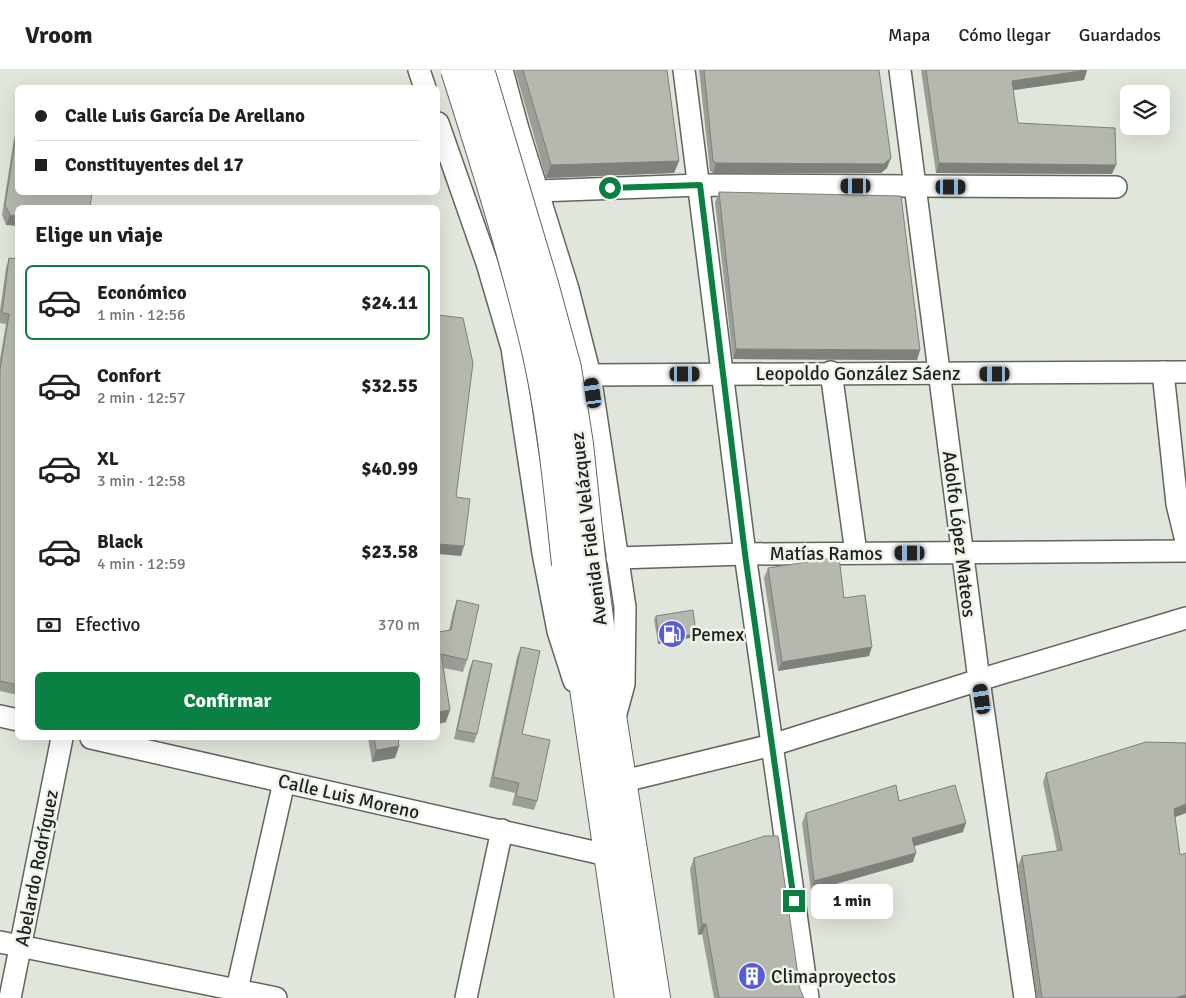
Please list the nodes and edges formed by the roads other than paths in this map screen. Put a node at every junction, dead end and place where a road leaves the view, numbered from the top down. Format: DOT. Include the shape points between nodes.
graph roads {
  1 [pos="419,70"];
  2 [pos="455,70"];
  3 [pos="480,70"];
  4 [pos="502,70"];
  5 [pos="684,70"];
  6 [pos="900,70"];
  7 [pos="424,85"];
  8 [pos="440,129"];
  9 [pos="518,130"];
  10 [pos="446,146"];
  11 [pos="700,185"];
  12 [pos="914,186"];
  13 [pos="1116,187"];
  14 [pos="538,191"];
  15 [pos="831,372"];
  16 [pos="1163,372"];
  17 [pos="1186,372"];
  18 [pos="722,373"];
  19 [pos="939,374"];
  20 [pos="590,375"];
  21 [pos="1186,541"];
  22 [pos="1186,551"];
  23 [pos="856,553"];
  24 [pos="745,554"];
  25 [pos="964,554"];
  26 [pos="591,560"];
  27 [pos="1186,618"];
  28 [pos="979,680"];
  29 [pos="585,703"];
  30 [pos="0,716"];
  31 [pos="15,719"];
  32 [pos="61,740"];
  33 [pos="100,740"];
  34 [pos="772,745"];
  35 [pos="624,780"];
  36 [pos="284,782"];
  37 [pos="502,830"];
  38 [pos="608,856"];
  39 [pos="10,944"];
  40 [pos="236,994"];
  41 [pos="10,998"];
  42 [pos="276,998"];
  43 [pos="466,998"];
  44 [pos="629,998"];
  45 [pos="656,998"];
  46 [pos="808,998"];
  47 [pos="1025,998"];
  1 -- 7 [label="street"];
  2 -- 26 [label="highway, Avenida Fidel Velázquez, bridge" via="488,175 535,347 554,453"];
  3 -- 26 [label="highway, Avenida Fidel Velázquez, bridge" via="567,368"];
  4 -- 9 [label="street"];
  5 -- 11 [label="street"];
  6 -- 12 [label="street, Adolfo López Mateos"];
  8 -- 10 [label="street"];
  9 -- 10 [label="street" via="504,116 475,112 458,121"];
  9 -- 14 [label="street"];
  10 -- 29 [label="street" via="487,263 512,348 558,631"];
  11 -- 12 [label="street"];
  11 -- 14 [label="street"];
  11 -- 18 [label="street"];
  12 -- 13 [label="street"];
  12 -- 19 [label="street, Adolfo López Mateos"];
  14 -- 20 [label="street"];
  15 -- 18 [label="street, Leopoldo González Sáenz"];
  15 -- 19 [label="street, Leopoldo González Sáenz"];
  15 -- 23 [label="street"];
  16 -- 17 [label="street, Leopoldo González Sáenz"];
  16 -- 19 [label="street, Leopoldo González Sáenz"];
  16 -- 21 [label="street" via="1177,504"];
  18 -- 20 [label="street, Leopoldo González Sáenz"];
  18 -- 24 [label="street"];
  19 -- 25 [label="street, Adolfo López Mateos"];
  20 -- 26 [label="street"];
  22 -- 25 [label="street, Matías Ramos"];
  23 -- 24 [label="street, Matías Ramos"];
  23 -- 25 [label="street, Matías Ramos"];
  24 -- 26 [label="street, Matías Ramos"];
  24 -- 34 [label="street"];
  25 -- 28 [label="street, Adolfo López Mateos"];
  26 -- 29 [label="highway, Avenida Fidel Velázquez"];
  26 -- 35 [label="highway, Avenida Fidel Velázquez"];
  27 -- 28 [label="street"];
  28 -- 34 [label="street"];
  28 -- 47 [label="street, Adolfo López Mateos"];
  29 -- 38 [label="highway, Avenida Fidel Velázquez"];
  30 -- 31 [label="street"];
  32 -- 39 [label="street, Abelardo Rodríguez"];
  33 -- 36 [label="street, Calle Luis Moreno"];
  34 -- 35 [label="street"];
  34 -- 46 [label="street"];
  35 -- 45 [label="highway, Avenida Fidel Velázquez"];
  36 -- 37 [label="street, Calle Luis Moreno"];
  36 -- 40 [label="street"];
  37 -- 38 [label="street, Calle Luis Moreno"];
  37 -- 43 [label="street"];
  38 -- 44 [label="highway, Avenida Fidel Velázquez"];
  39 -- 40 [label="street"];
  39 -- 41 [label="street, Abelardo Rodríguez"];
  40 -- 42 [label="street"];
}
